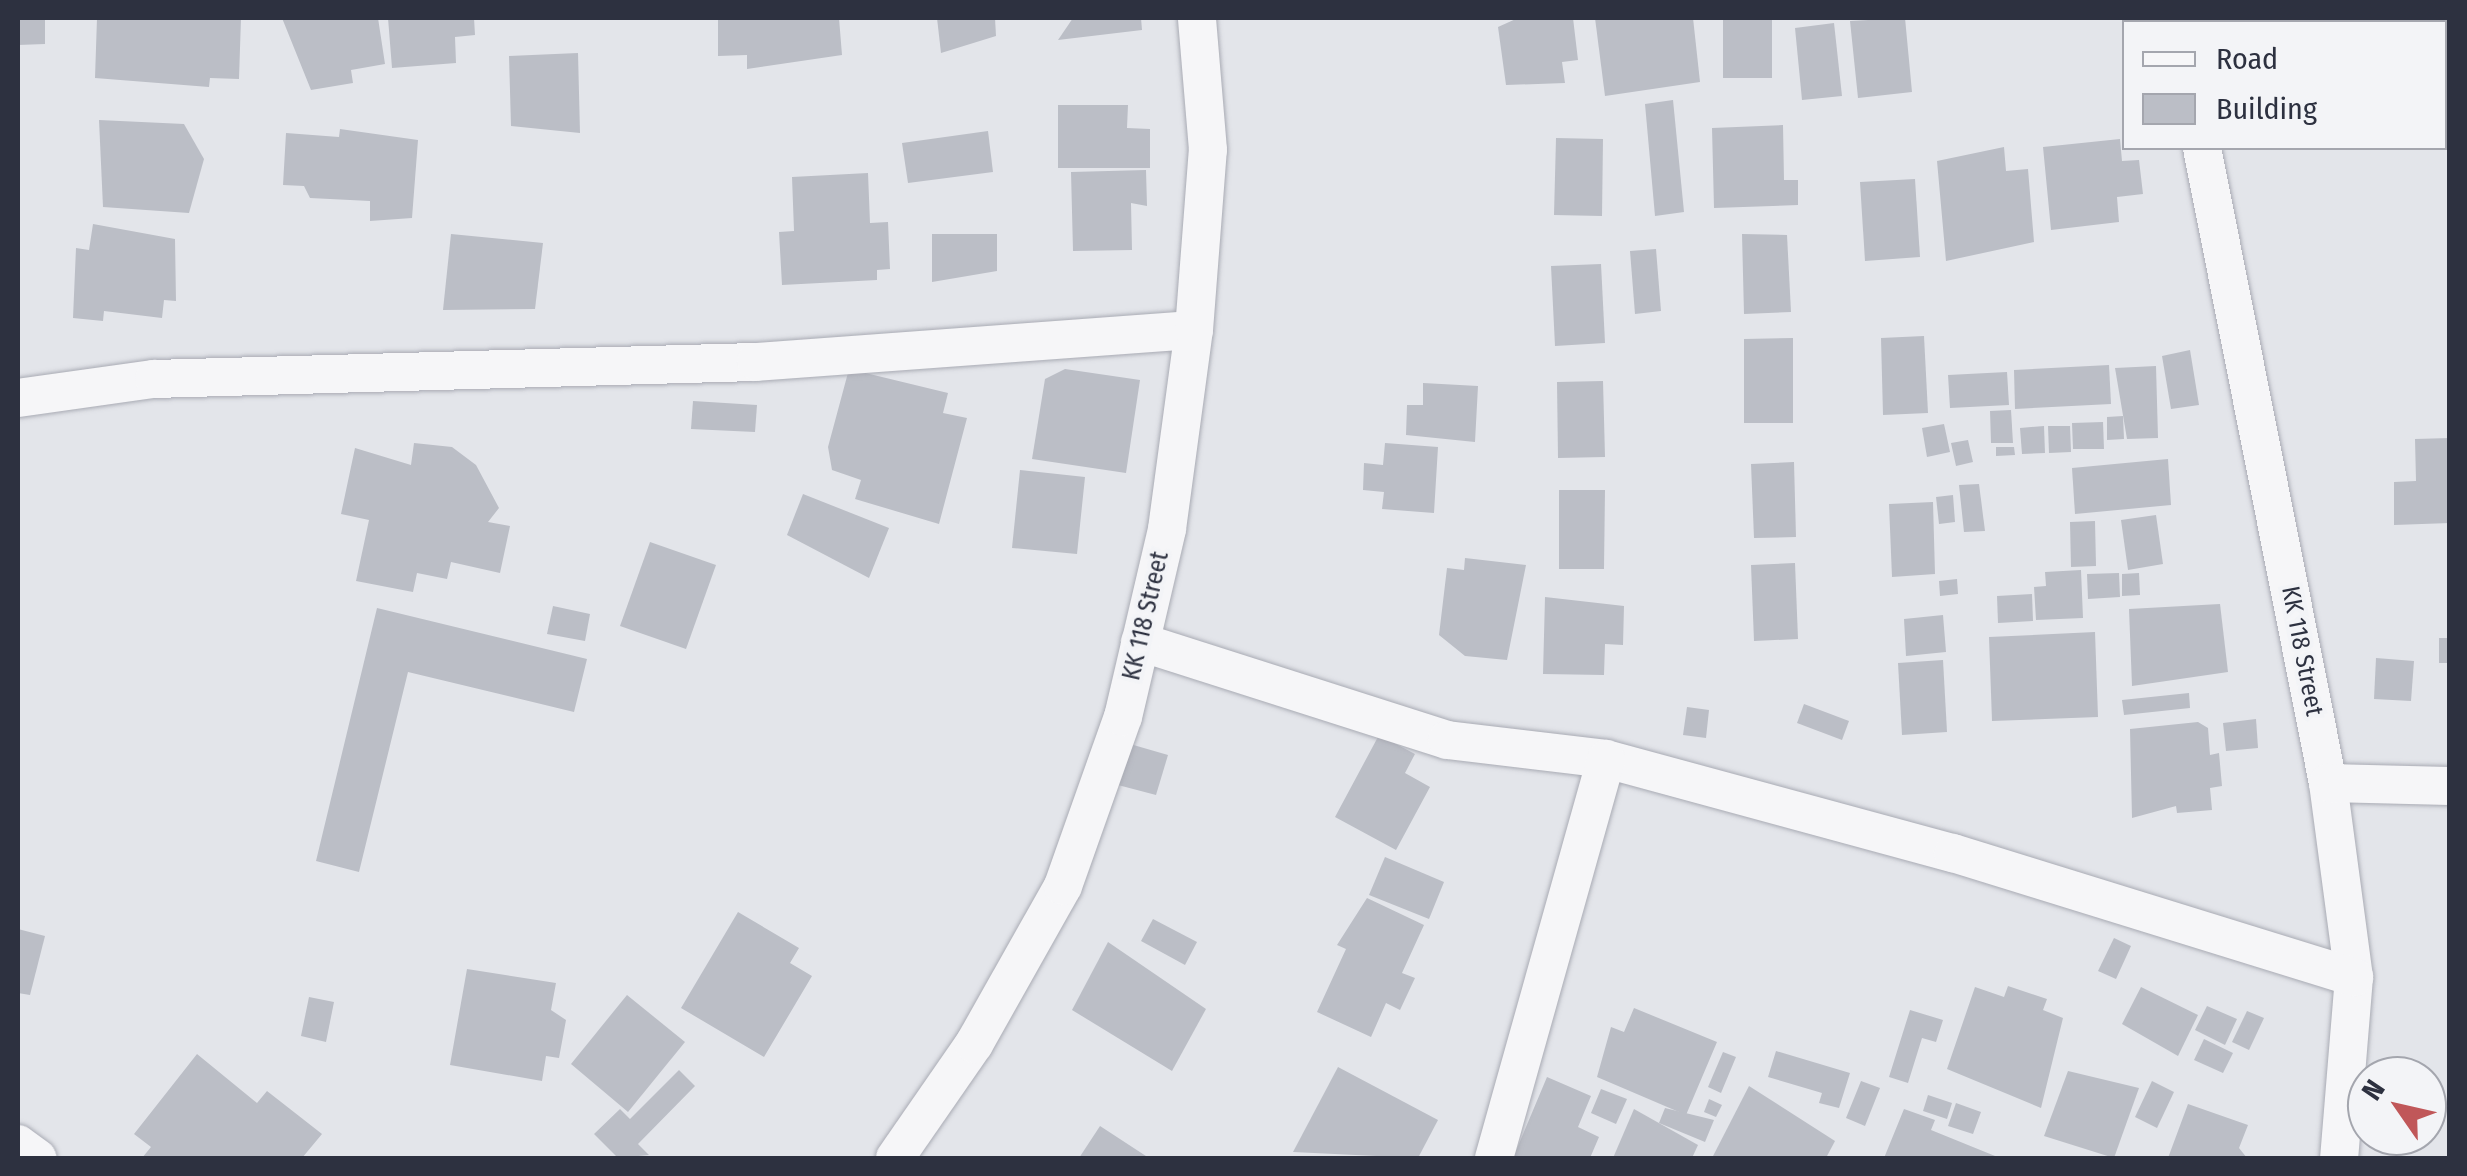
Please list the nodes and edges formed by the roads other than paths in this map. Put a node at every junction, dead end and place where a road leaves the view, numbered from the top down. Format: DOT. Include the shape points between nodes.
graph roads {
  1 [pos="1198,18"];
  2 [pos="2202,150"];
  3 [pos="1194,330"];
  4 [pos="18,398"];
  5 [pos="1140,642"];
  6 [pos="1606,759"];
  7 [pos="2328,784"];
  8 [pos="2450,786"];
  9 [pos="2354,976"];
  10 [pos="18,1144"];
  11 [pos="37,1158"];
  12 [pos="895,1158"];
  13 [pos="1494,1158"];
  14 [pos="2339,1158"];
  1 -- 3 [label="street, KK 118 Street" via="1208,150"];
  2 -- 7 [label="street, KK 118 Street"];
  3 -- 4 [label="street" via="756,362 154,379"];
  3 -- 5 [label="street, KK 118 Street" via="1167,529"];
  5 -- 6 [label="street" via="1447,740"];
  5 -- 12 [label="street, KK 118 Street" via="1063,886 974,1044"];
  6 -- 9 [label="street"];
  6 -- 13 [label="street"];
  7 -- 8 [label="street"];
  7 -- 9 [label="street, KK 118 Street"];
  9 -- 14 [label="street, KK 118 Street"];
  10 -- 11 [label="street"];
}
